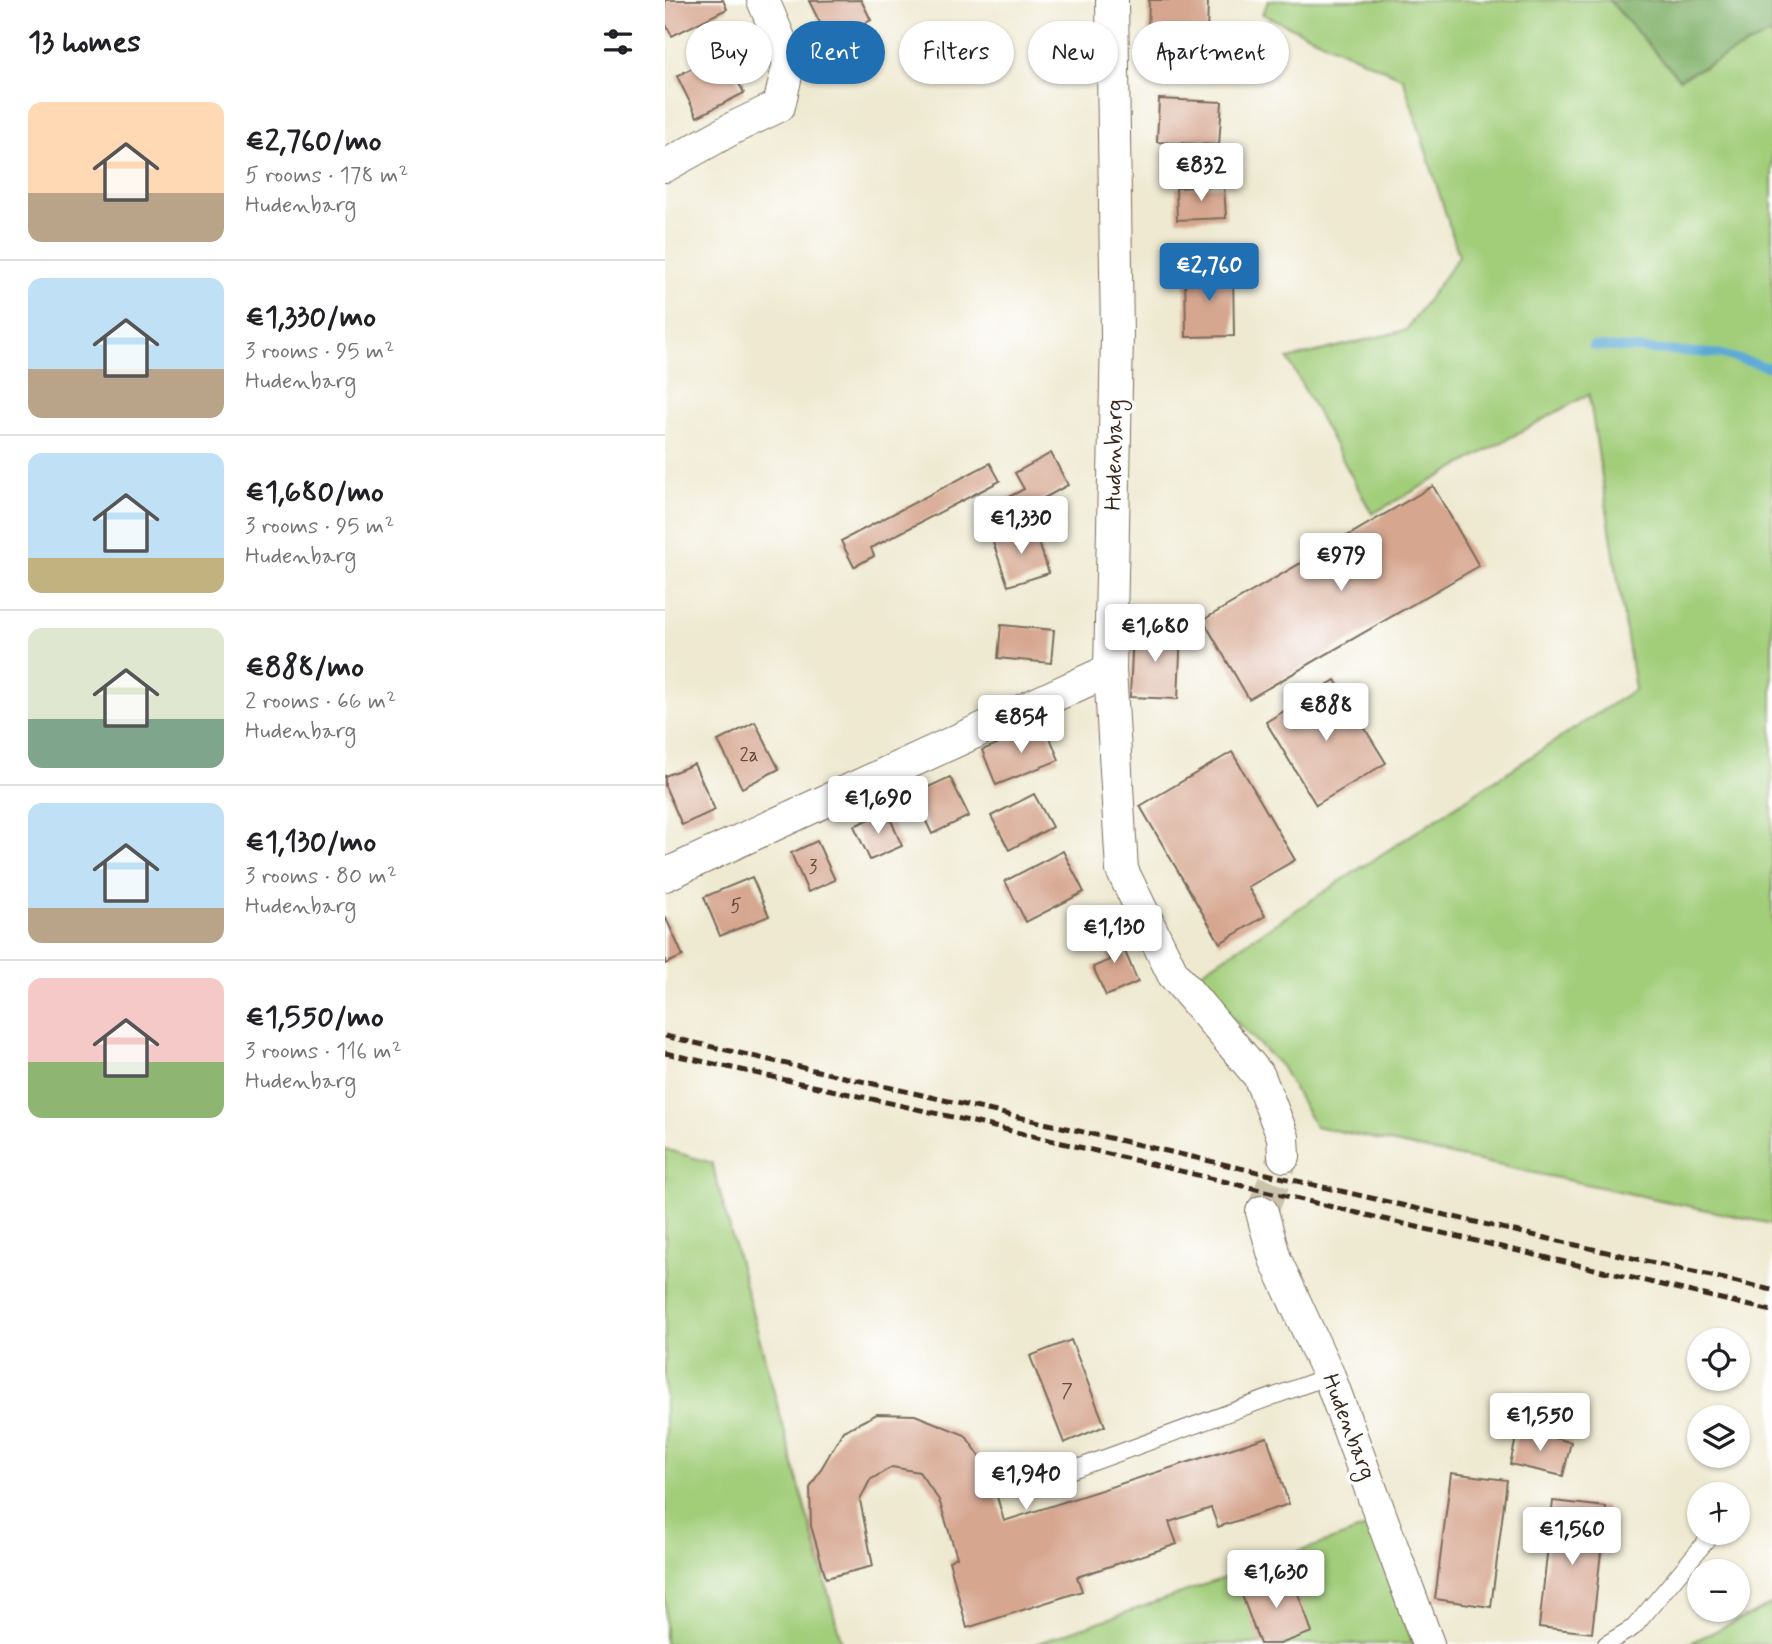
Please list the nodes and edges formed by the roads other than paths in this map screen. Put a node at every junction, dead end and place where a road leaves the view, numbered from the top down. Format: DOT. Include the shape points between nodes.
graph roads {
  1 [pos="763,0"];
  2 [pos="1112,0"];
  3 [pos="665,166"];
  4 [pos="1110,670"];
  5 [pos="665,874"];
  6 [pos="1284,1156"];
  7 [pos="1262,1212"];
  8 [pos="1329,1376"];
  9 [pos="1020,1489"];
  10 [pos="1703,1545"];
  11 [pos="1428,1644"];
  12 [pos="1606,1644"];
  1 -- 3 [label="street" via="789,62 779,106"];
  2 -- 4 [label="street, Hudenbarg" via="1117,335"];
  4 -- 5 [label="street"];
  4 -- 6 [label="street, Hudenbarg" via="1122,870 1173,974 1259,1076 1283,1137"];
  7 -- 8 [label="street, Hudenbarg" via="1275,1259"];
  8 -- 9 [label="lane"];
  8 -- 11 [label="street, Hudenbarg"];
  10 -- 12 [label="lane" via="1634,1627"];
}
